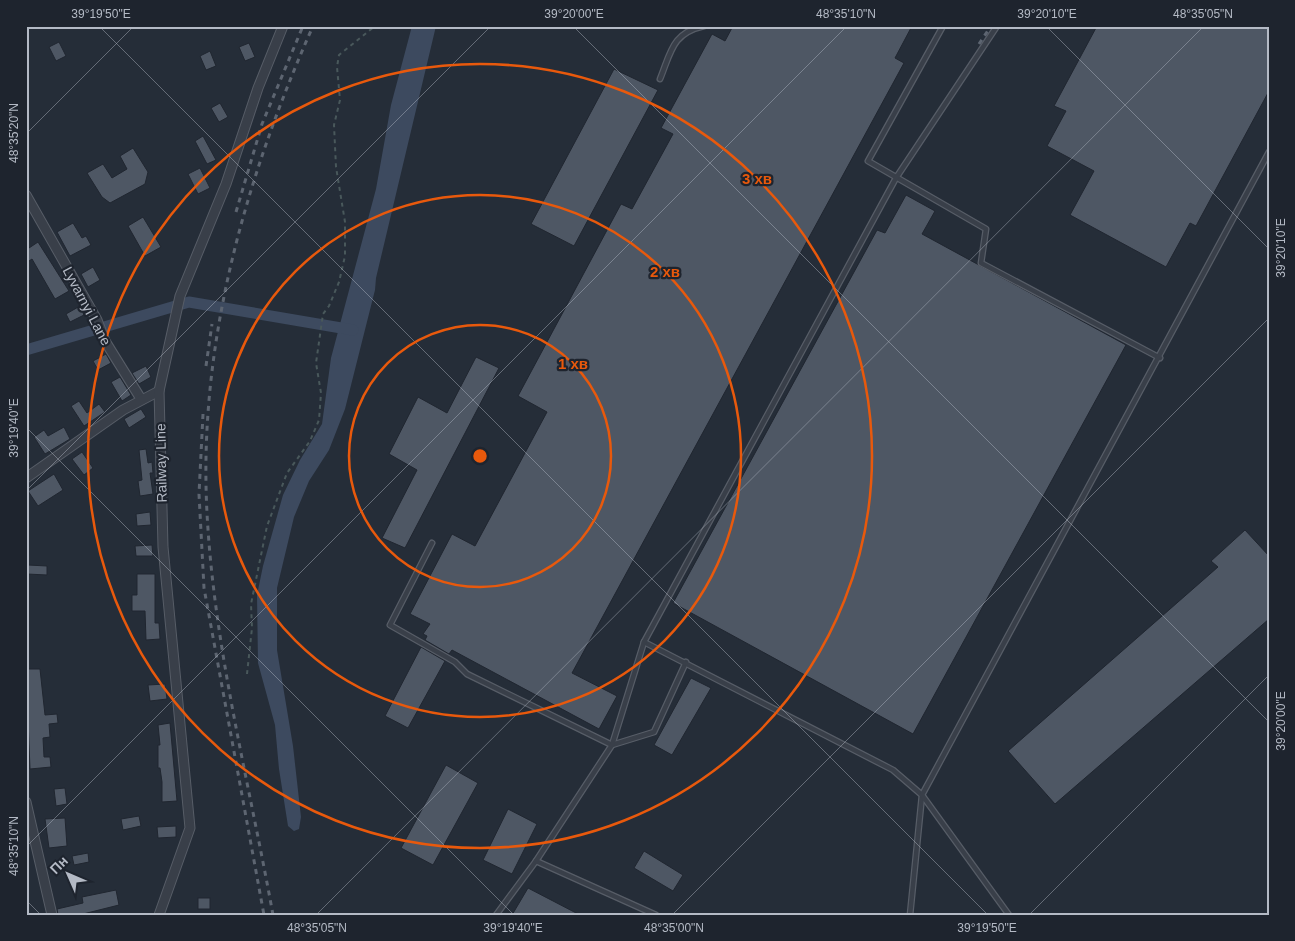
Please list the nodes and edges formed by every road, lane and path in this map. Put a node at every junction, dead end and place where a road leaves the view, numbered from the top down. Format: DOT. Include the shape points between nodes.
graph roads {
  1 [pos="374,26"];
  2 [pos="704,26"];
  3 [pos="943,26"];
  4 [pos="997,26"];
  5 [pos="279,29"];
  6 [pos="660,79"];
  7 [pos="1269,152"];
  8 [pos="896,178"];
  9 [pos="26,195"];
  10 [pos="35,212"];
  11 [pos="26,216"];
  12 [pos="1160,358"];
  13 [pos="159,390"];
  14 [pos="142,398"];
  15 [pos="26,478"];
  16 [pos="432,543"];
  17 [pos="644,642"];
  18 [pos="686,662"];
  19 [pos="247,674"];
  20 [pos="612,745"];
  21 [pos="922,795"];
  22 [pos="26,802"];
  23 [pos="536,861"];
  24 [pos="52,915"];
  25 [pos="158,915"];
  26 [pos="496,915"];
  27 [pos="656,915"];
  28 [pos="910,915"];
  29 [pos="1009,915"];
  1 -- 19 [label="path" via="339,54 340,100 334,125 336,167 345,222 345,256 339,282 323,314 316,363 321,393 319,420 310,441 287,473 267,526 251,604"];
  2 -- 6 [label="lane" via="693,28 677,38"];
  3 -- 8 [label="lane" via="868,161"];
  4 -- 8 [label="lane"];
  5 -- 13 [label="street, Railway Line" via="226,184 180,296"];
  7 -- 12 [label="lane"];
  8 -- 12 [label="lane" via="986,229 981,263"];
  8 -- 17 [label="lane"];
  9 -- 10 [label="street, Lyvarnyi Lane"];
  10 -- 11 [label="street"];
  10 -- 14 [label="street, Lyvarnyi Lane" via="97,320 105,341"];
  12 -- 21 [label="lane"];
  13 -- 14 [label="street"];
  13 -- 25 [label="street, Railway Line" via="163,547 190,828"];
  14 -- 15 [label="street"];
  16 -- 20 [label="lane" via="390,625 454,662 467,674"];
  17 -- 18 [label="lane"];
  17 -- 20 [label="lane"];
  18 -- 20 [label="lane" via="654,732"];
  18 -- 21 [label="lane" via="893,770"];
  20 -- 23 [label="lane"];
  21 -- 28 [label="lane"];
  21 -- 29 [label="lane"];
  22 -- 24 [label="street"];
  23 -- 26 [label="lane"];
  23 -- 27 [label="lane"];
}
